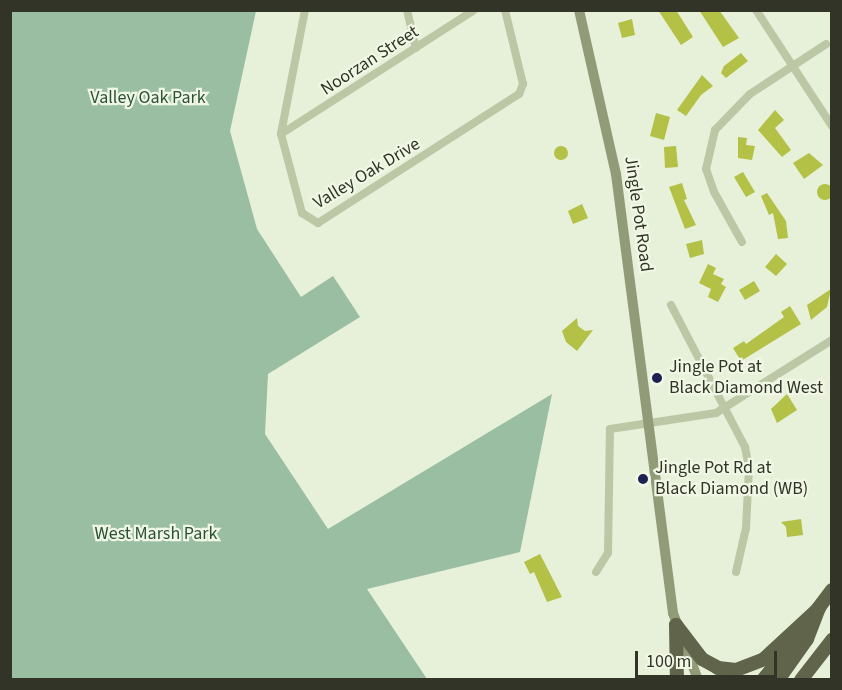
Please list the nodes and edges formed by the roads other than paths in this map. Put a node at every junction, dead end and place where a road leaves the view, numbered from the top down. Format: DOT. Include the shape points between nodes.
graph roads {
  1 [pos="304,10"];
  2 [pos="407,10"];
  3 [pos="474,10"];
  4 [pos="505,10"];
  5 [pos="579,10"];
  6 [pos="756,10"];
  7 [pos="826,44"];
  8 [pos="416,48"];
  9 [pos="792,67"];
  10 [pos="831,126"];
  11 [pos="281,134"];
  12 [pos="742,242"];
  13 [pos="671,305"];
  14 [pos="831,340"];
  15 [pos="727,406"];
  16 [pos="649,424"];
  17 [pos="596,572"];
  18 [pos="736,572"];
  19 [pos="831,590"];
  20 [pos="819,608"];
  21 [pos="676,625"];
  22 [pos="831,640"];
  23 [pos="805,676"];
  24 [pos="677,680"];
  25 [pos="698,680"];
  26 [pos="763,680"];
  27 [pos="778,680"];
  1 -- 11 [label="street, Valley Oak Drive"];
  2 -- 8 [label="street"];
  3 -- 8 [label="street, Noorzan Street"];
  4 -- 11 [label="street, Valley Oak Drive" via="523,84 519,94 327,221 313,222 302,213"];
  5 -- 16 [label="main road, Jingle Pot Road" via="611,140"];
  6 -- 9 [label="street"];
  7 -- 9 [label="street"];
  8 -- 11 [label="street, Noorzan Street"];
  9 -- 10 [label="street"];
  9 -- 12 [label="street" via="750,94 715,130 707,150 706,169 714,192"];
  13 -- 15 [label="street"];
  14 -- 15 [label="street"];
  15 -- 16 [label="street" via="704,416"];
  15 -- 18 [label="street" via="740,431 749,468 746,528"];
  16 -- 17 [label="street" via="610,429 608,553"];
  16 -- 21 [label="main road, Jingle Pot Road"];
  19 -- 20 [label="highway"];
  20 -- 21 [label="highway" via="764,659 736,670 718,668 702,659"];
  20 -- 26 [label="highway"];
  20 -- 27 [label="highway" via="807,639"];
  21 -- 24 [label="highway"];
  21 -- 25 [label="main road, Jingle Pot Road"];
  22 -- 23 [label="highway"];
}
